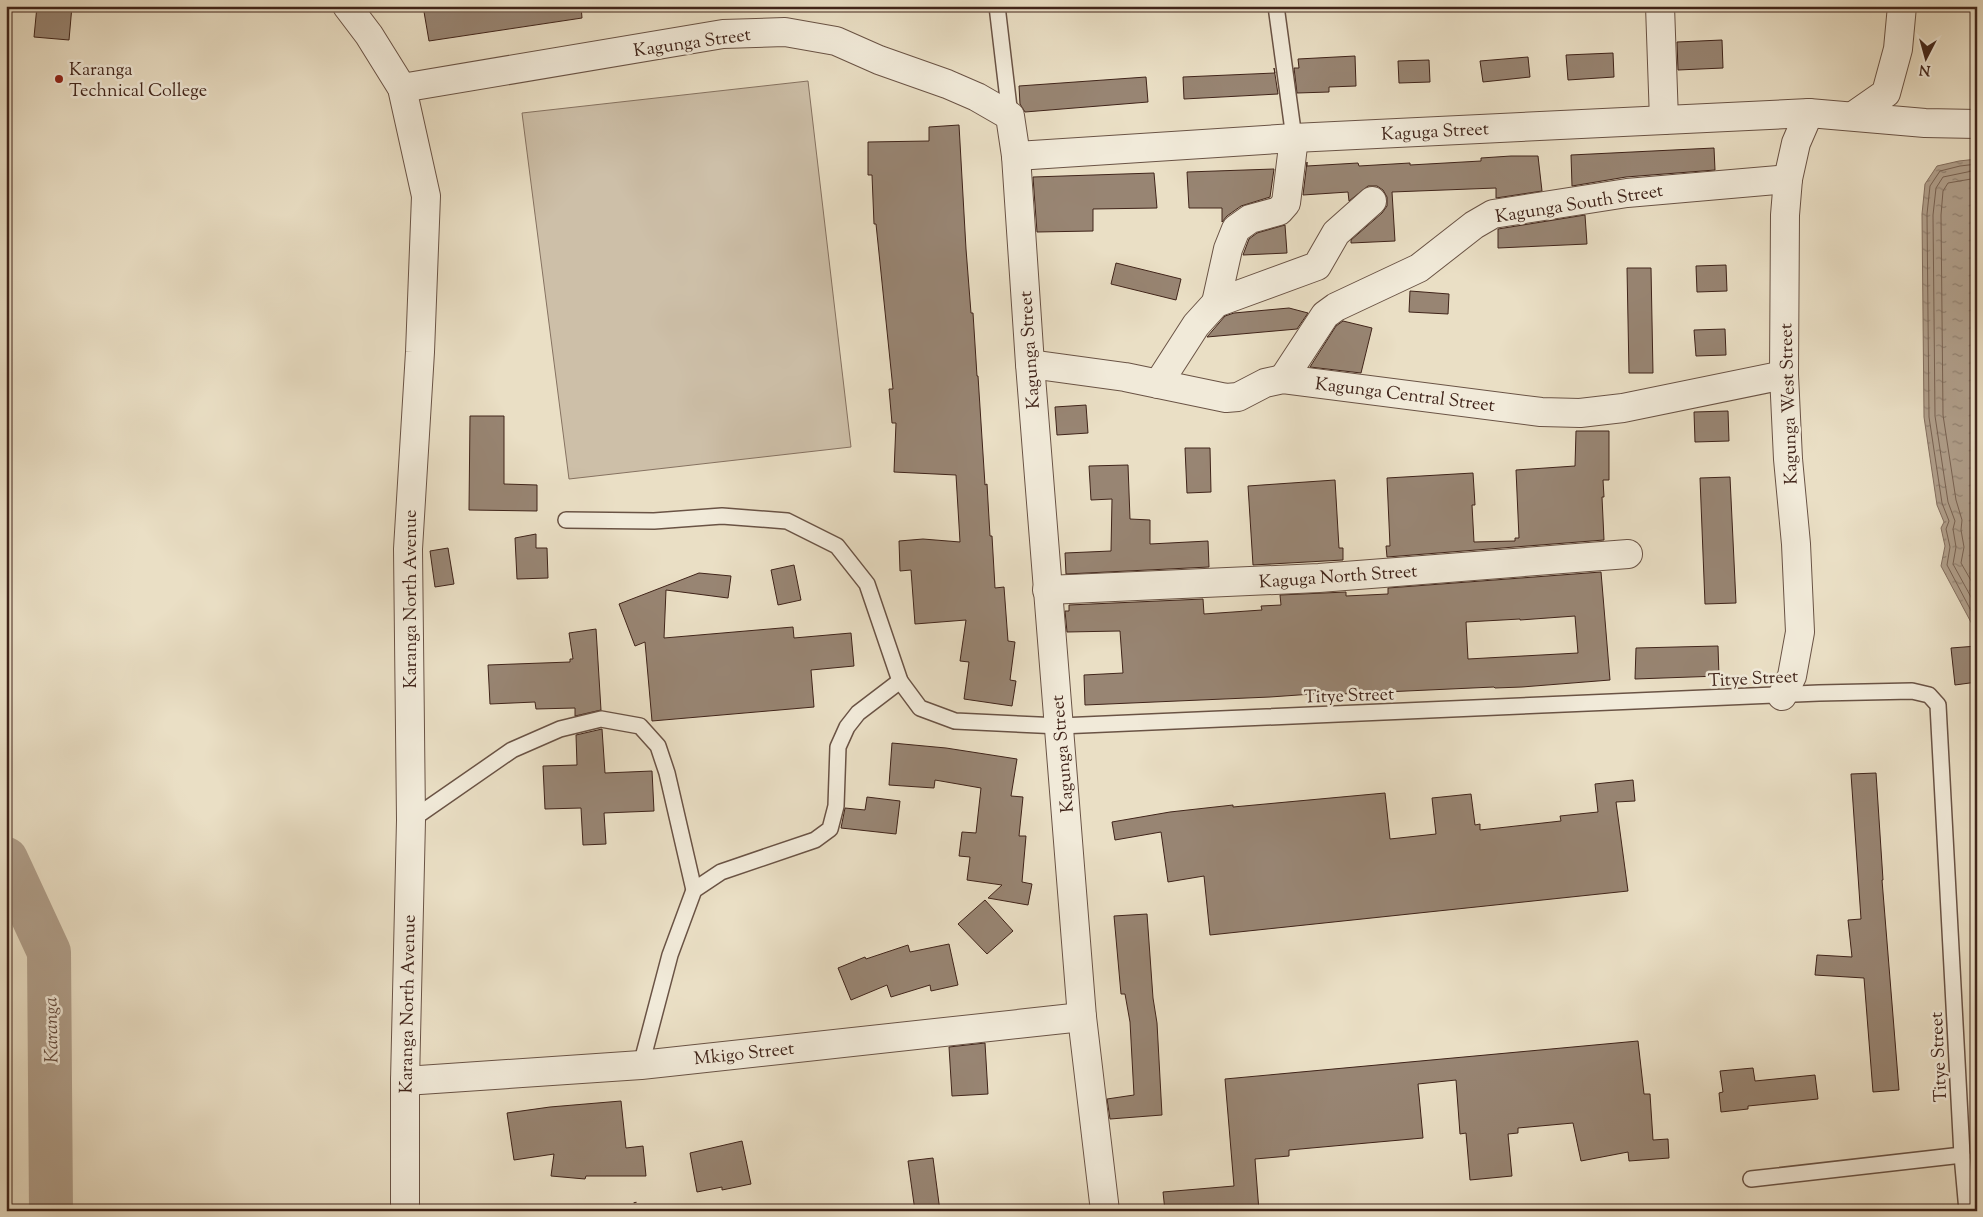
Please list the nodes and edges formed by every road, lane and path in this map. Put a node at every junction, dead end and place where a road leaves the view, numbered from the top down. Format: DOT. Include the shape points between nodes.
graph roads {
  1 [pos="347,6"];
  2 [pos="996,6"];
  3 [pos="1276,6"];
  4 [pos="1660,6"];
  5 [pos="1902,6"];
  6 [pos="402,88"];
  7 [pos="1809,113"];
  8 [pos="1010,116"];
  9 [pos="1853,116"];
  10 [pos="1664,120"];
  11 [pos="1977,124"];
  12 [pos="1294,138"];
  13 [pos="1016,156"];
  14 [pos="1788,179"];
  15 [pos="1372,201"];
  16 [pos="1216,303"];
  17 [pos="1030,364"];
  18 [pos="1784,375"];
  19 [pos="1283,379"];
  20 [pos="1158,384"];
  21 [pos="566,520"];
  22 [pos="1628,554"];
  23 [pos="1047,590"];
  24 [pos="900,681"];
  25 [pos="1782,696"];
  26 [pos="1060,726"];
  27 [pos="411,820"];
  28 [pos="694,890"];
  29 [pos="1082,1017"];
  30 [pos="641,1064"];
  31 [pos="405,1081"];
  32 [pos="1962,1155"];
  33 [pos="1751,1179"];
  34 [pos="635,1202"];
  35 [pos="405,1211"];
  36 [pos="637,1211"];
  37 [pos="1105,1211"];
  38 [pos="1967,1211"];
  1 -- 6 [label="street, Karanga North Avenue" via="370,35"];
  2 -- 8 [label="lane"];
  3 -- 12 [label="lane"];
  4 -- 10 [label="street"];
  5 -- 9 [label="street" via="1898,48 1886,92"];
  6 -- 8 [label="street, Kagunga Street" via="723,34 786,32 836,41 947,84"];
  6 -- 27 [label="street, Karanga North Avenue" via="426,196 408,549"];
  7 -- 9 [label="street, Kaguga Street"];
  7 -- 10 [label="street, Kaguga Street"];
  7 -- 14 [label="street, Kagunga West Street" via="1796,143"];
  8 -- 13 [label="street, Kagunga Street"];
  9 -- 11 [label="street, Kaguga Street"];
  10 -- 12 [label="street, Kaguga Street"];
  12 -- 13 [label="street, Kaguga Street"];
  12 -- 16 [label="street" via="1286,203 1279,211 1250,219 1236,229 1228,249"];
  13 -- 17 [label="street, Kagunga Street"];
  14 -- 18 [label="street, Kagunga West Street"];
  14 -- 19 [label="street, Kagunga South Street" via="1627,193 1493,214 1419,268 1325,315"];
  15 -- 16 [label="street" via="1336,233 1317,266"];
  16 -- 20 [label="street" via="1196,325"];
  17 -- 20 [label="street, Kagunga Central Street"];
  17 -- 23 [label="street, Kagunga Street"];
  18 -- 19 [label="street, Kagunga Central Street" via="1623,408 1580,413 1541,412"];
  18 -- 25 [label="street, Kagunga West Street" via="1800,632 1792,676"];
  19 -- 20 [label="street, Kagunga Central Street" via="1265,383 1238,397 1226,398"];
  21 -- 24 [label="lane, Titye Street" via="654,521 722,516 787,521 837,546 866,584"];
  22 -- 23 [label="street, Kaguga North Street" via="1319,578"];
  23 -- 26 [label="street, Kagunga Street"];
  24 -- 26 [label="lane, Titye Street" via="920,708 955,721"];
  24 -- 28 [label="lane" via="858,713 838,747 836,806 830,829 815,840 721,872"];
  25 -- 26 [label="lane, Titye Street"];
  25 -- 32 [label="lane, Titye Street" via="1912,691 1929,695 1938,705"];
  26 -- 29 [label="street, Kagunga Street"];
  27 -- 28 [label="lane" via="512,750 560,729 601,719 640,726 658,746 667,773"];
  27 -- 31 [label="street, Karanga North Avenue"];
  28 -- 30 [label="lane" via="670,955"];
  29 -- 30 [label="street, Mkigo Street"];
  29 -- 37 [label="street, Kagunga Street"];
  30 -- 31 [label="street, Mkigo Street"];
  31 -- 35 [label="street, Karanga North Avenue"];
  32 -- 33 [label="lane"];
  32 -- 38 [label="lane, Titye Street"];
  34 -- 36 [label="path"];
}
